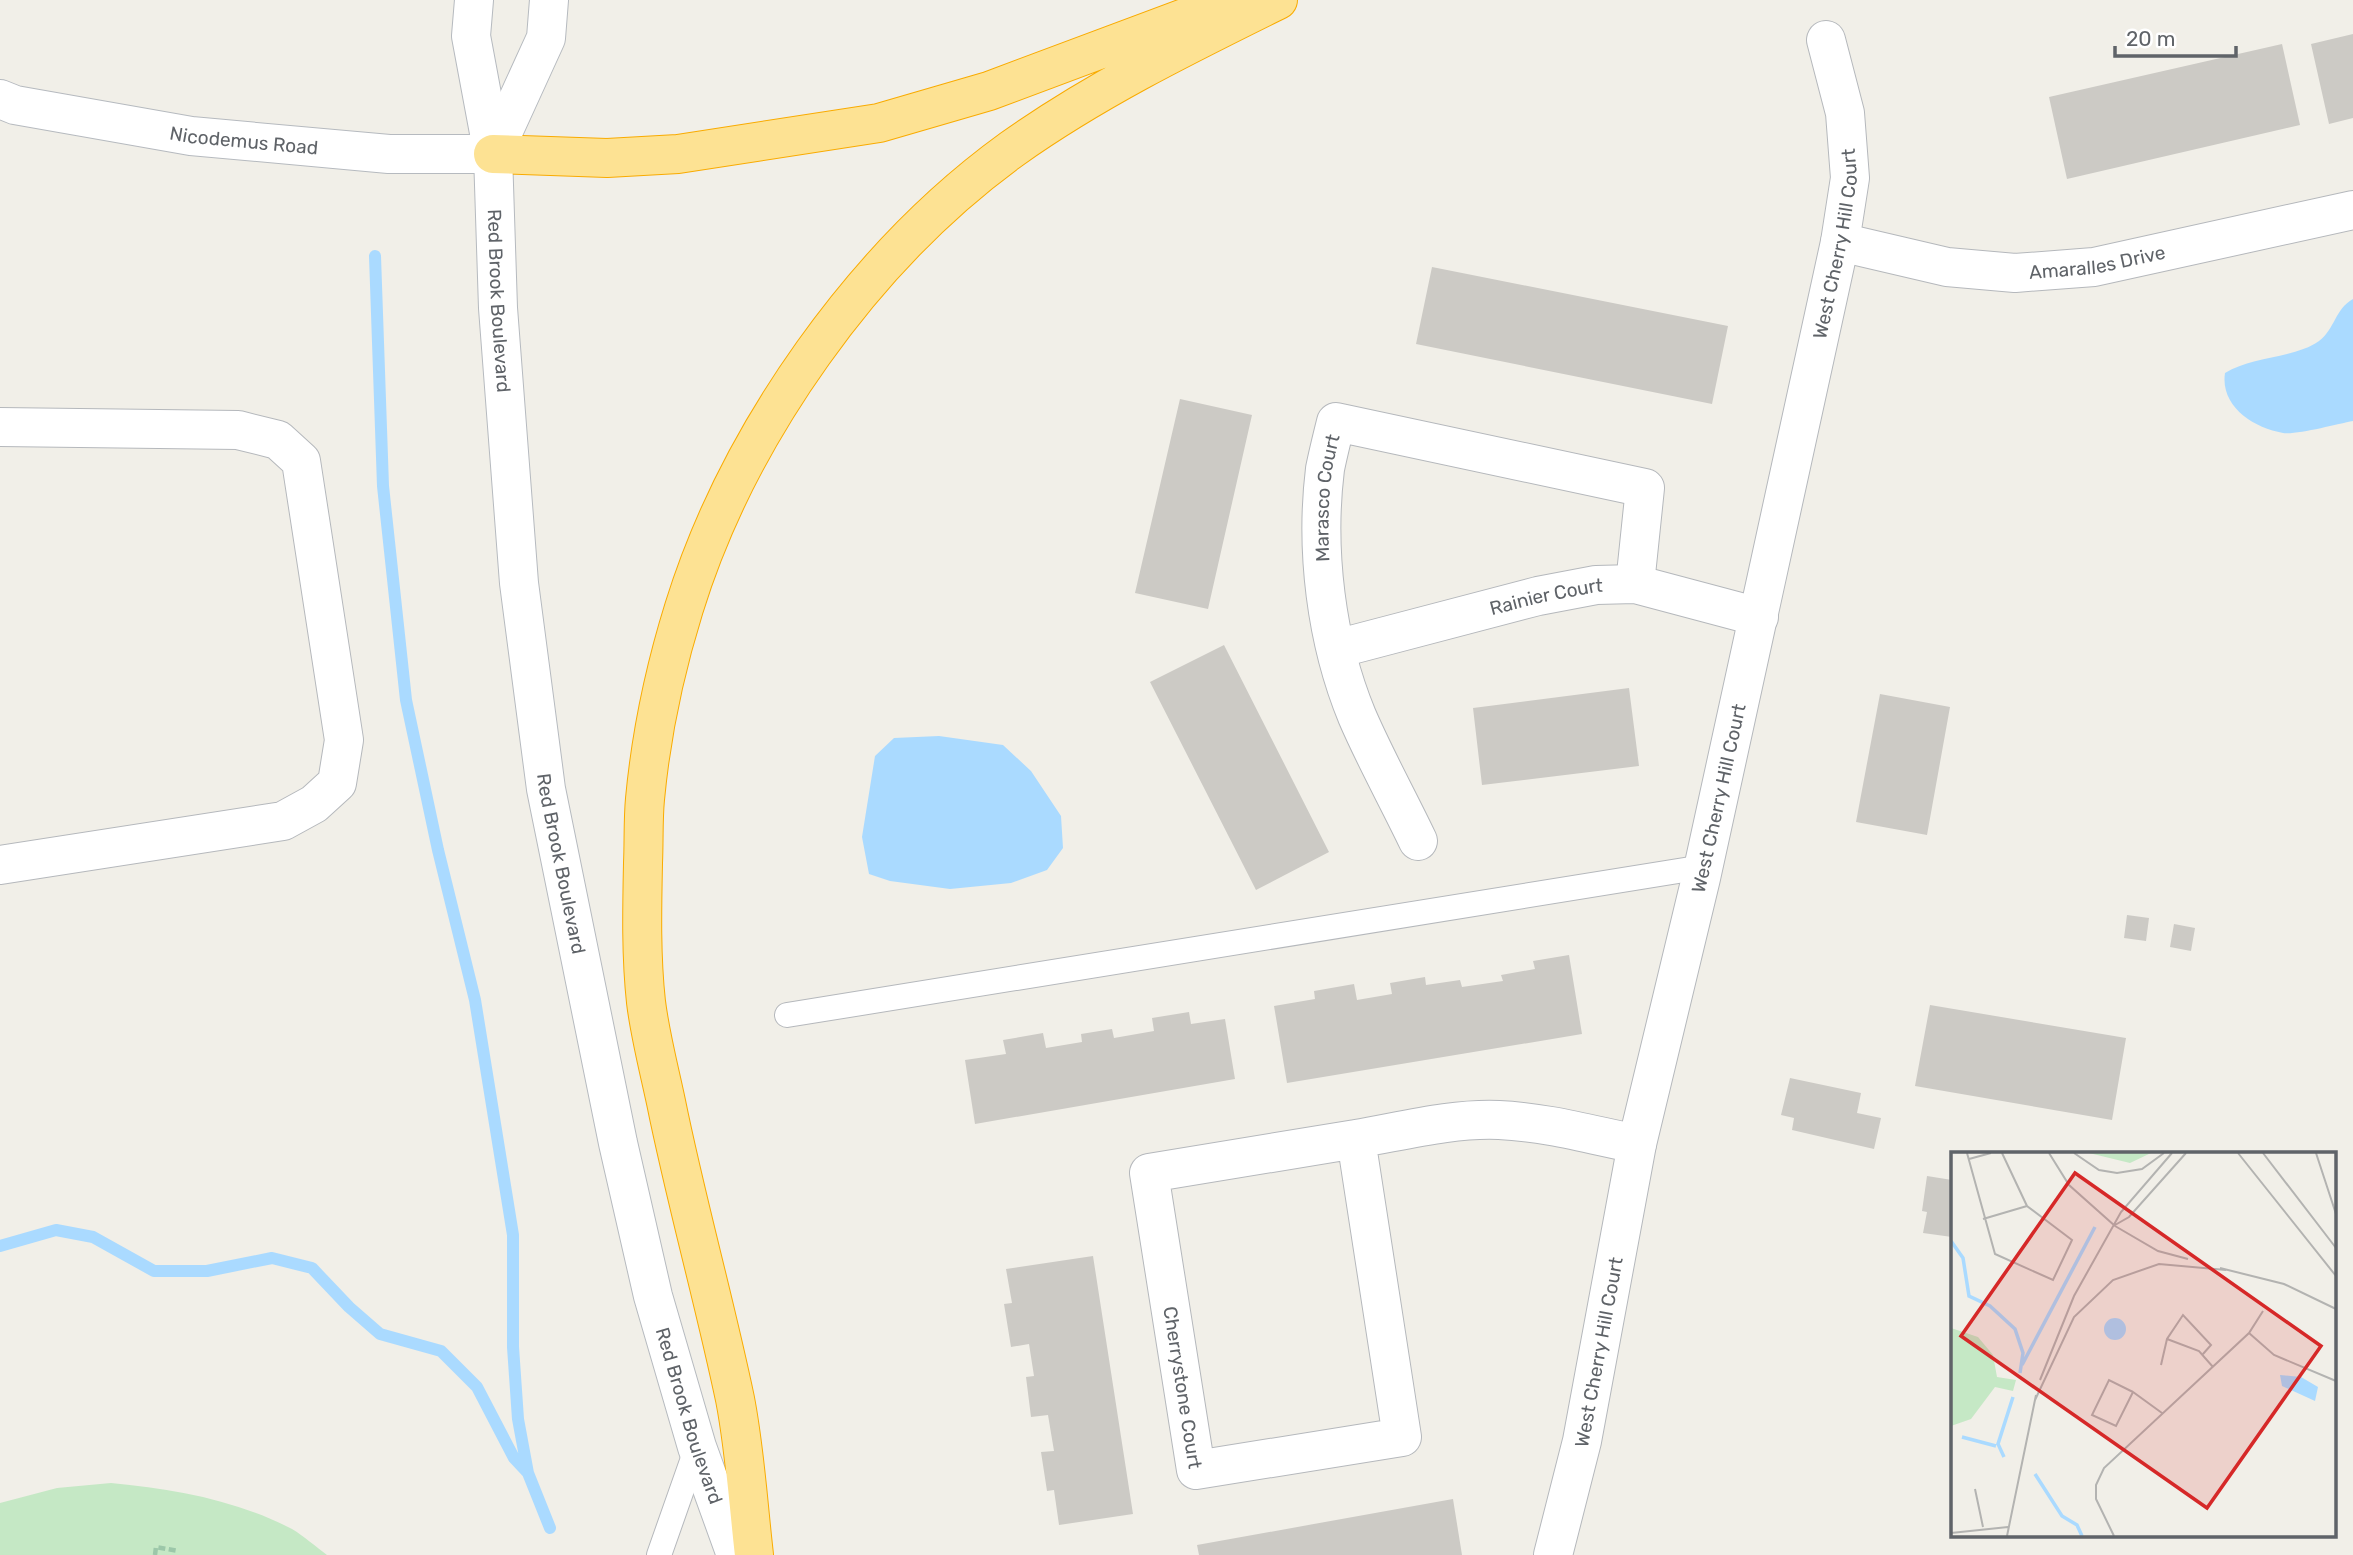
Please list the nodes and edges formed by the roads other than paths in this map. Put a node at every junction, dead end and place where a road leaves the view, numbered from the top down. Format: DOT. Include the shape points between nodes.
graph roads {
  1 [pos="474,0"];
  2 [pos="550,0"];
  3 [pos="1231,0"];
  4 [pos="1278,0"];
  5 [pos="1826,40"];
  6 [pos="0,99"];
  7 [pos="493,154"];
  8 [pos="2353,210"];
  9 [pos="1840,242"];
  10 [pos="0,427"];
  11 [pos="1635,584"];
  12 [pos="1759,617"];
  13 [pos="1336,649"];
  14 [pos="1418,841"];
  15 [pos="0,865"];
  16 [pos="1703,867"];
  17 [pos="787,1015"];
  18 [pos="1356,1139"];
  19 [pos="1637,1144"];
  20 [pos="697,1447"];
  21 [pos="659,1555"];
  22 [pos="736,1555"];
  23 [pos="754,1555"];
  24 [pos="1553,1555"];
  1 -- 7 [label="street, Red Brook Boulevard" via="471,36"];
  2 -- 7 [label="street" via="546,38"];
  3 -- 7 [label="highway" via="989,91 879,123 678,154 607,158"];
  4 -- 23 [label="highway" via="1091,98 1010,151 882,266 823,338 771,417 720,512 684,607 661,698 645,799 641,926 646,1003 684,1188 736,1403"];
  5 -- 9 [label="street, West Cherry Hill Court" via="1845,113 1850,178"];
  6 -- 7 [label="street, Nicodemus Road" via="191,136 389,154"];
  7 -- 20 [label="street, Red Brook Boulevard" via="498,308 519,583 546,789 653,1296"];
  8 -- 9 [label="street, Amaralles Drive" via="2094,267 2015,272 1947,267"];
  9 -- 12 [label="street, West Cherry Hill Court"];
  10 -- 15 [label="street" via="238,430 278,440 300,461 345,740 337,783 314,804 283,821"];
  11 -- 12 [label="street, Rainier Court"];
  11 -- 13 [label="street, Rainier Court" via="1596,585 1538,596"];
  11 -- 13 [label="street, Marasco Court" via="1645,488 1336,422 1326,468 1322,523 1325,591"];
  12 -- 16 [label="street, West Cherry Hill Court"];
  13 -- 14 [label="street, Marasco Court" via="1357,715"];
  16 -- 17 [label="lane"];
  16 -- 19 [label="street, West Cherry Hill Court"];
  18 -- 18 [label="street, Cherrystone Court" via="1402,1437 1196,1470 1149,1173"];
  18 -- 19 [label="street, Cherrystone Court" via="1447,1123 1499,1120"];
  19 -- 24 [label="street, West Cherry Hill Court" via="1582,1441"];
  20 -- 21 [label="lane"];
  20 -- 22 [label="street, Red Brook Boulevard"];
}
